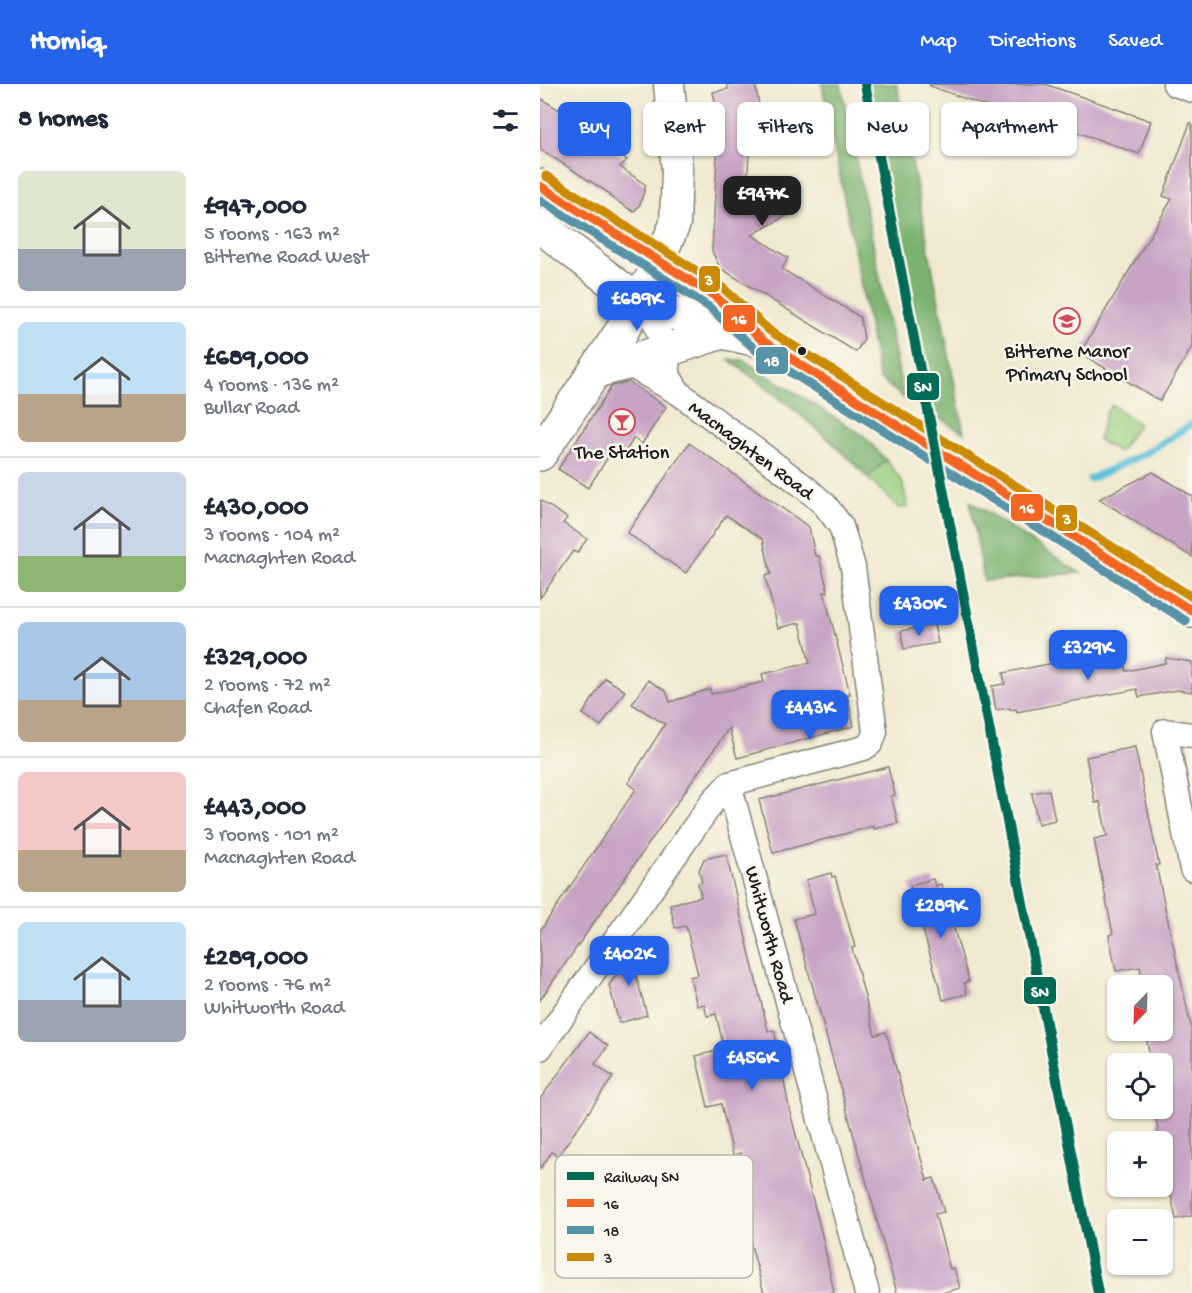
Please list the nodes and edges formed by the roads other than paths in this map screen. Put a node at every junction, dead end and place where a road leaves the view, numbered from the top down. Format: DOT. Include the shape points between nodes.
graph roads {
  1 [pos="669,84"];
  2 [pos="1175,84"];
  3 [pos="1192,90"];
  4 [pos="540,186"];
  5 [pos="540,226"];
  6 [pos="659,260"];
  7 [pos="641,300"];
  8 [pos="722,332"];
  9 [pos="763,341"];
  10 [pos="665,350"];
  11 [pos="627,363"];
  12 [pos="596,371"];
  13 [pos="679,393"];
  14 [pos="540,454"];
  15 [pos="1192,611"];
  16 [pos="1192,735"];
  17 [pos="729,784"];
  18 [pos="1192,869"];
  19 [pos="540,1048"];
  20 [pos="867,1293"];
  1 -- 6 [label="street" via="677,170 675,224"];
  2 -- 3 [label="street"];
  4 -- 6 [label="main road"];
  5 -- 7 [label="main road" via="614,284"];
  6 -- 7 [label="main road"];
  6 -- 9 [label="main road" via="716,297"];
  7 -- 8 [label="main road"];
  7 -- 10 [label="street, Macnaghten Road" via="655,322"];
  7 -- 12 [label="main road"];
  8 -- 9 [label="main road"];
  8 -- 10 [label="main road"];
  9 -- 15 [label="main road"];
  10 -- 11 [label="main road"];
  10 -- 13 [label="street, Macnaghten Road" via="669,377"];
  11 -- 12 [label="main road"];
  11 -- 13 [label="street, Macnaghten Road"];
  12 -- 14 [label="main road"];
  13 -- 17 [label="street, Macnaghten Road" via="806,488 841,526 853,567 875,732 864,748"];
  16 -- 18 [label="street" via="1165,731"];
  17 -- 19 [label="street" via="712,801"];
  17 -- 20 [label="street, Whitworth Road"];
}
